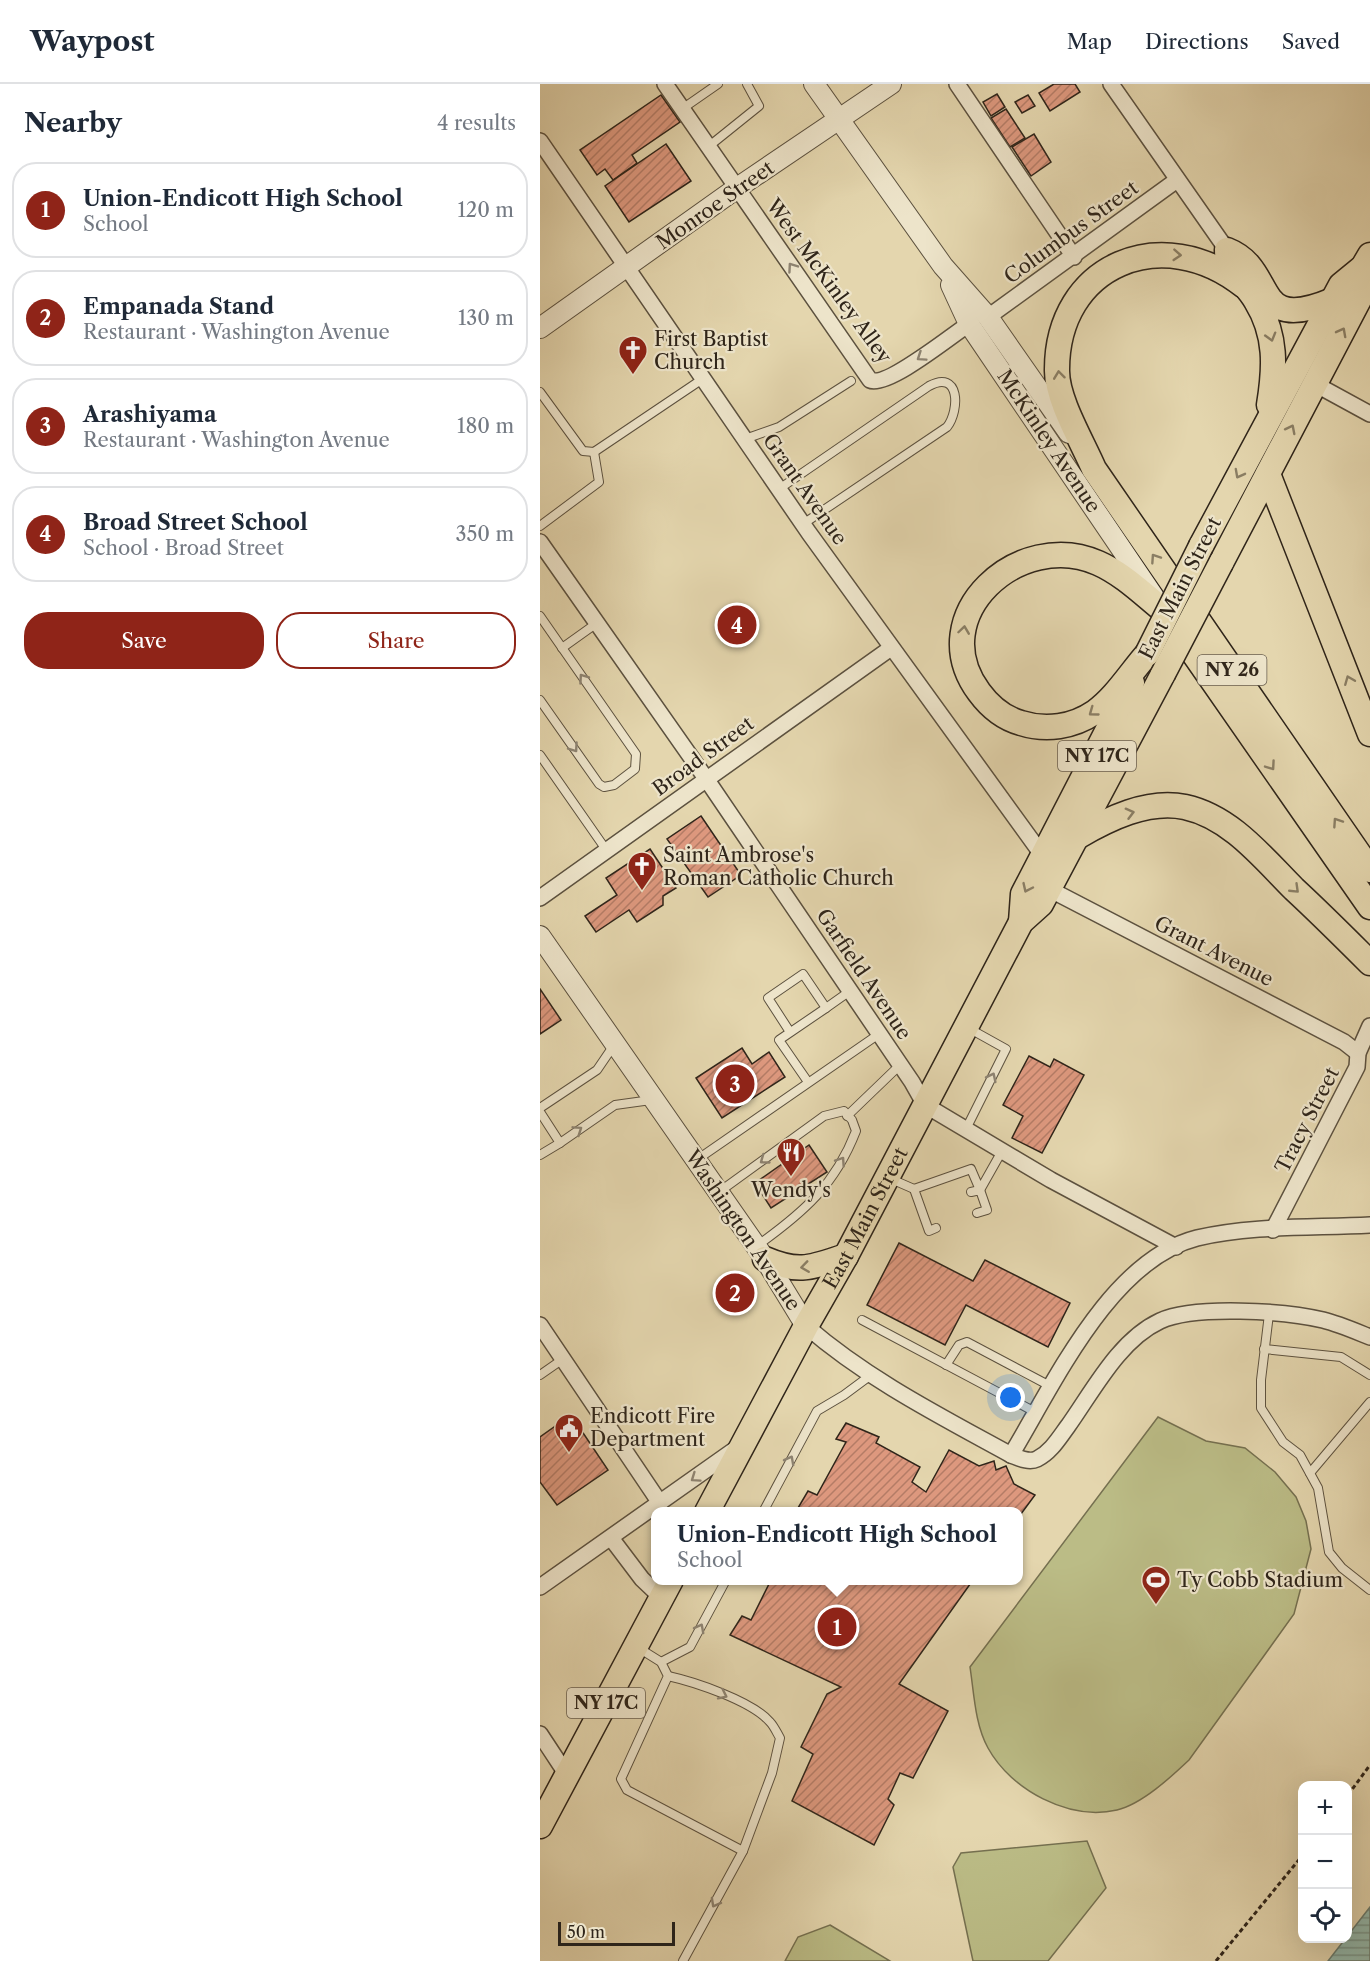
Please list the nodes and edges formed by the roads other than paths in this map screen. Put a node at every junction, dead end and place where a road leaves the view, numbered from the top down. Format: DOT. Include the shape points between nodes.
graph roads {
  1 [pos="665,84"];
  2 [pos="718,84"];
  3 [pos="747,84"];
  4 [pos="814,84"];
  5 [pos="891,84"];
  6 [pos="957,84"];
  7 [pos="1112,84"];
  8 [pos="682,109"];
  9 [pos="839,119"];
  10 [pos="540,141"];
  11 [pos="708,147"];
  12 [pos="1177,180"];
  13 [pos="737,188"];
  14 [pos="1227,250"];
  15 [pos="1074,257"];
  16 [pos="1367,261"];
  17 [pos="943,266"];
  18 [pos="628,268"];
  19 [pos="1244,286"];
  20 [pos="1333,300"];
  21 [pos="988,317"];
  22 [pos="969,324"];
  23 [pos="540,328"];
  24 [pos="704,378"];
  25 [pos="850,381"];
  26 [pos="1315,384"];
  27 [pos="540,392"];
  28 [pos="1370,414"];
  29 [pos="1266,423"];
  30 [pos="745,439"];
  31 [pos="594,452"];
  32 [pos="1094,469"];
  33 [pos="1268,474"];
  34 [pos="779,489"];
  35 [pos="803,524"];
  36 [pos="540,526"];
  37 [pos="540,542"];
  38 [pos="1164,611"];
  39 [pos="540,616"];
  40 [pos="597,623"];
  41 [pos="562,648"];
  42 [pos="891,648"];
  43 [pos="1147,654"];
  44 [pos="540,700"];
  45 [pos="1370,734"];
  46 [pos="540,755"];
  47 [pos="706,780"];
  48 [pos="1077,837"];
  49 [pos="607,851"];
  50 [pos="1043,856"];
  51 [pos="1370,870"];
  52 [pos="1049,889"];
  53 [pos="540,898"];
  54 [pos="1370,908"];
  55 [pos="1021,922"];
  56 [pos="540,936"];
  57 [pos="1370,963"];
  58 [pos="850,991"];
  59 [pos="826,1008"];
  60 [pos="1370,1026"];
  61 [pos="966,1027"];
  62 [pos="790,1032"];
  63 [pos="879,1034"];
  64 [pos="615,1044"];
  65 [pos="1358,1053"];
  66 [pos="900,1065"];
  67 [pos="808,1082"];
  68 [pos="654,1100"];
  69 [pos="925,1105"];
  70 [pos="540,1108"];
  71 [pos="540,1112"];
  72 [pos="848,1116"];
  73 [pos="966,1129"];
  74 [pos="560,1143"];
  75 [pos="1002,1151"];
  76 [pos="540,1155"];
  77 [pos="697,1160"];
  78 [pos="888,1177"];
  79 [pos="914,1190"];
  80 [pos="980,1190"];
  81 [pos="719,1192"];
  82 [pos="971,1192"];
  83 [pos="977,1213"];
  84 [pos="1370,1225"];
  85 [pos="936,1228"];
  86 [pos="1273,1230"];
  87 [pos="1176,1247"];
  88 [pos="761,1252"];
  89 [pos="846,1256"];
  90 [pos="1269,1314"];
  91 [pos="862,1320"];
  92 [pos="540,1325"];
  93 [pos="806,1326"];
  94 [pos="1370,1337"];
  95 [pos="1264,1349"];
  96 [pos="563,1359"];
  97 [pos="946,1365"];
  98 [pos="871,1375"];
  99 [pos="1370,1375"];
  100 [pos="540,1376"];
  101 [pos="1052,1387"];
  102 [pos="1370,1402"];
  103 [pos="1037,1413"];
  104 [pos="742,1444"];
  105 [pos="1011,1455"];
  106 [pos="1310,1473"];
  107 [pos="660,1503"];
  108 [pos="654,1507"];
  109 [pos="710,1507"];
  110 [pos="766,1507"];
  111 [pos="651,1509"];
  112 [pos="611,1538"];
  113 [pos="651,1583"];
  114 [pos="724,1585"];
  115 [pos="540,1587"];
  116 [pos="667,1589"];
  117 [pos="1370,1590"];
  118 [pos="636,1646"];
  119 [pos="661,1662"];
  120 [pos="668,1676"];
  121 [pos="540,1734"];
  122 [pos="567,1774"];
  123 [pos="540,1826"];
  124 [pos="743,1851"];
  125 [pos="683,1961"];
  1 -- 8 [label="street, West McKinley Alley"];
  2 -- 8 [label="lane"];
  3 -- 11 [label="lane" via="759,106"];
  4 -- 9 [label="street, McKinley Avenue"];
  5 -- 9 [label="street, Monroe Street"];
  6 -- 15 [label="street"];
  7 -- 12 [label="street"];
  8 -- 11 [label="street, West McKinley Alley"];
  9 -- 13 [label="street, Monroe Street"];
  9 -- 17 [label="street, McKinley Avenue"];
  10 -- 18 [label="street, Grant Avenue"];
  11 -- 13 [label="street, West McKinley Alley"];
  12 -- 14 [label="street"];
  12 -- 15 [label="street, Columbus Street"];
  13 -- 18 [label="street, Monroe Street"];
  22 -- 13 [label="street, West McKinley Alley, one-way" via="901,370 881,381 870,380"];
  14 -- 19 [label="main road" via="1227,262"];
  14 -- 20 [label="main road" via="1240,255 1276,307 1309,310"];
  15 -- 21 [label="street, Columbus Street"];
  16 -- 20 [label="main road, East Main Street / NY 17C" via="1341,285"];
  26 -- 16 [label="main road, East Main Street / NY 17C, one-way" via="1363,292"];
  17 -- 21 [label="street, McKinley Avenue"];
  17 -- 22 [label="street, McKinley Avenue"];
  18 -- 23 [label="street, Monroe Street"];
  18 -- 24 [label="street, Grant Avenue"];
  19 -- 29 [label="main road, NY 26, one-way" via="1271,333 1274,351"];
  32 -- 19 [label="main road, NY 26, one-way" via="1062,397 1057,374 1064,322 1076,300 1093,280 1113,267 1162,254 1186,255 1210,264"];
  20 -- 29 [label="main road, East Main Street / NY 17C"];
  21 -- 32 [label="street, McKinley Avenue"];
  22 -- 38 [label="street, McKinley Avenue"];
  24 -- 30 [label="street, Grant Avenue"];
  24 -- 31 [label="lane"];
  25 -- 30 [label="lane" via="779,427"];
  26 -- 28 [label="street"];
  33 -- 26 [label="main road, East Main Street / NY 17C, one-way"];
  27 -- 31 [label="lane" via="583,451"];
  29 -- 43 [label="main road, East Main Street / NY 17C, one-way, bridge"];
  30 -- 34 [label="street, Grant Avenue"];
  31 -- 36 [label="lane" via="599,482"];
  51 -- 32 [label="main road, NY 26, one-way"];
  45 -- 33 [label="main road, one-way"];
  33 -- 48 [label="main road, East Main Street / NY 17C, bridge"];
  34 -- 35 [label="street, Grant Avenue"];
  34 -- 35 [label="lane" via="929,386 939,381 953,388 957,400 947,427"];
  35 -- 42 [label="street, Grant Avenue"];
  37 -- 40 [label="street, Garfield Avenue"];
  43 -- 38 [label="main road, one-way" via="1097,710 1083,719 1048,728 1012,721 987,703 968,672 963,641 965,621 982,589 1012,566 1045,555 1098,562 1128,580"];
  38 -- 54 [label="main road, one-way"];
  39 -- 41 [label="lane"];
  40 -- 41 [label="lane"];
  40 -- 47 [label="street, Garfield Avenue"];
  44 -- 41 [label="lane, one-way" via="599,784 614,785 635,769 636,754"];
  42 -- 47 [label="street, Broad Street"];
  42 -- 50 [label="street, Grant Avenue"];
  43 -- 50 [label="main road, East Main Street / NY 17C"];
  46 -- 49 [label="lane"];
  47 -- 49 [label="street, Broad Street"];
  47 -- 58 [label="street, Garfield Avenue"];
  48 -- 52 [label="main road, East Main Street / NY 17C"];
  48 -- 57 [label="main road, one-way" via="1108,819 1153,807 1184,807 1209,815 1250,845"];
  49 -- 53 [label="street, Broad Street"];
  50 -- 55 [label="main road, East Main Street / NY 17C, one-way" via="1023,894"];
  52 -- 55 [label="main road, East Main Street / NY 17C" via="1041,904"];
  52 -- 65 [label="street, Grant Avenue" via="1344,1042"];
  55 -- 61 [label="main road, East Main Street / NY 17C"];
  56 -- 64 [label="street, Washington Avenue"];
  58 -- 59 [label="lane"];
  58 -- 63 [label="street, Garfield Avenue"];
  59 -- 62 [label="lane"];
  59 -- 62 [label="lane" via="803,974 768,998"];
  60 -- 65 [label="street, Tracy Street"];
  61 -- 69 [label="main road, East Main Street / NY 17C"];
  73 -- 61 [label="lane, one-way" via="1006,1049"];
  62 -- 67 [label="lane" via="779,1040"];
  63 -- 66 [label="street, Garfield Avenue"];
  63 -- 67 [label="lane"];
  64 -- 68 [label="street, Washington Avenue"];
  64 -- 70 [label="lane" via="597,1070"];
  65 -- 86 [label="street, Tracy Street" via="1357,1067"];
  66 -- 69 [label="street, Garfield Avenue"];
  66 -- 72 [label="lane"];
  67 -- 77 [label="lane"];
  74 -- 68 [label="lane, one-way" via="615,1105"];
  68 -- 77 [label="street, Washington Avenue"];
  69 -- 73 [label="street, Garfield Avenue"];
  69 -- 78 [label="main road, East Main Street / NY 17C"];
  71 -- 74 [label="lane"];
  72 -- 81 [label="lane, one-way" via="844,1111 824,1116"];
  88 -- 72 [label="lane, one-way" via="816,1198 849,1150 856,1131"];
  73 -- 75 [label="street, Garfield Avenue"];
  74 -- 76 [label="lane"];
  75 -- 80 [label="lane"];
  75 -- 87 [label="street, Garfield Avenue"];
  77 -- 81 [label="street, Washington Avenue"];
  78 -- 79 [label="lane"];
  78 -- 89 [label="main road, East Main Street / NY 17C"];
  79 -- 80 [label="lane" via="971,1169"];
  79 -- 85 [label="lane" via="925,1209 929,1231"];
  80 -- 82 [label="lane"];
  80 -- 83 [label="lane" via="987,1210"];
  81 -- 88 [label="street, Washington Avenue"];
  84 -- 86 [label="street"];
  86 -- 87 [label="street" via="1233,1232"];
  87 -- 101 [label="street" via="1152,1259 1123,1285 1087,1329"];
  89 -- 88 [label="main road, one-way" via="807,1268 787,1268"];
  88 -- 93 [label="street, Washington Avenue"];
  89 -- 93 [label="main road, East Main Street / NY 17C"];
  90 -- 94 [label="street" via="1322,1320"];
  90 -- 95 [label="lane"];
  90 -- 105 [label="street" via="1209,1310 1159,1321 1137,1337 1113,1363 1051,1449 1035,1460"];
  91 -- 97 [label="lane"];
  92 -- 96 [label="street"];
  93 -- 98 [label="street, Washington Avenue"];
  93 -- 104 [label="main road, East Main Street / NY 17C"];
  95 -- 99 [label="lane" via="1341,1357"];
  95 -- 106 [label="lane" via="1261,1408"];
  96 -- 100 [label="lane"];
  96 -- 107 [label="street"];
  97 -- 101 [label="lane" via="959,1345 967,1342"];
  97 -- 103 [label="lane"];
  98 -- 105 [label="street, Washington Avenue"];
  110 -- 98 [label="lane, one-way" via="817,1411"];
  101 -- 103 [label="street"];
  102 -- 106 [label="lane"];
  103 -- 105 [label="street"];
  104 -- 107 [label="street, one-way"];
  104 -- 109 [label="main road, East Main Street / NY 17C"];
  106 -- 117 [label="lane" via="1318,1488 1329,1552"];
  107 -- 108 [label="street"];
  111 -- 112 [label="street"];
  112 -- 113 [label="street" via="642,1579"];
  112 -- 115 [label="street"];
  119 -- 114 [label="lane, one-way" via="690,1647"];
  116 -- 118 [label="main road, NY 17C"];
  118 -- 119 [label="lane"];
  118 -- 122 [label="main road, NY 17C"];
  119 -- 120 [label="lane"];
  120 -- 124 [label="lane, one-way" via="697,1682 760,1713 780,1738 772,1773"];
  120 -- 124 [label="lane" via="621,1779 627,1790"];
  121 -- 122 [label="street"];
  122 -- 123 [label="main road, NY 17C"];
  124 -- 125 [label="lane, one-way"];
}
